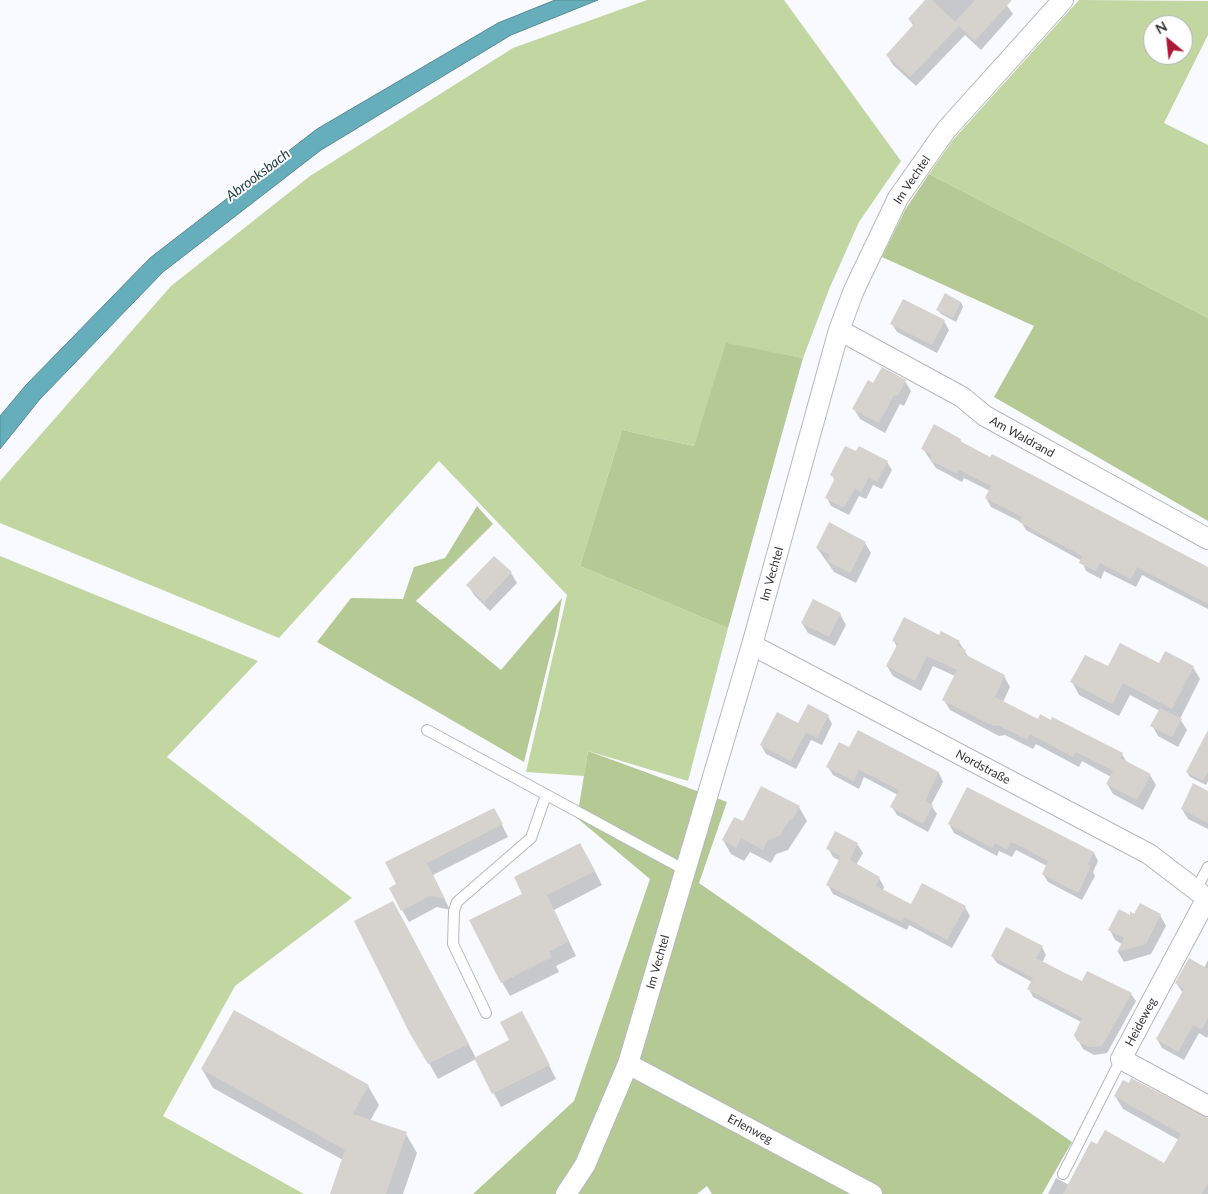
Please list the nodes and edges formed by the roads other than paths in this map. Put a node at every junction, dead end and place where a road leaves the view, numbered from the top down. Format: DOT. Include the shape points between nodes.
graph roads {
  1 [pos="1063,0"];
  2 [pos="839,330"];
  3 [pos="1208,539"];
  4 [pos="752,645"];
  5 [pos="426,730"];
  6 [pos="546,795"];
  7 [pos="1208,867"];
  8 [pos="685,870"];
  9 [pos="1204,896"];
  10 [pos="486,1013"];
  11 [pos="1121,1059"];
  12 [pos="628,1064"];
  13 [pos="1208,1106"];
  14 [pos="1063,1174"];
  15 [pos="566,1194"];
  16 [pos="872,1194"];
  1 -- 2 [label="street, Im Vechtel" via="946,130 898,198 854,290"];
  2 -- 3 [label="street, Am Waldrand" via="962,397 985,416"];
  2 -- 4 [label="street, Im Vechtel"];
  4 -- 8 [label="street, Im Vechtel"];
  4 -- 9 [label="street, Nordstraße" via="1148,854"];
  5 -- 6 [label="lane"];
  6 -- 8 [label="lane"];
  6 -- 10 [label="lane" via="532,838 457,902 454,910 453,944"];
  7 -- 9 [label="lane"];
  8 -- 12 [label="street, Im Vechtel"];
  9 -- 11 [label="street, Heideweg"];
  11 -- 13 [label="street, Heideweg"];
  11 -- 14 [label="lane"];
  12 -- 15 [label="street, Im Vechtel" via="585,1165"];
  12 -- 16 [label="street, Erlenweg"];
}
